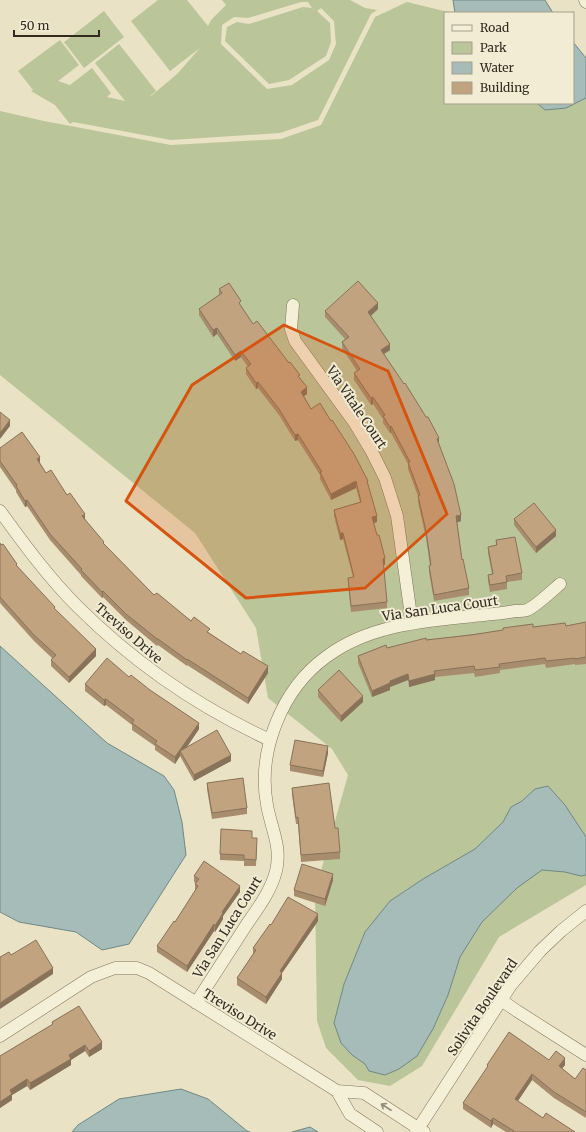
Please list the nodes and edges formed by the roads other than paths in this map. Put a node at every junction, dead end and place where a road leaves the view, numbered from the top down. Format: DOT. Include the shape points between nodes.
graph roads {
  1 [pos="293,305"];
  2 [pos="0,511"];
  3 [pos="560,584"];
  4 [pos="412,623"];
  5 [pos="270,740"];
  6 [pos="586,911"];
  7 [pos="501,1000"];
  8 [pos="196,1003"];
  9 [pos="0,1036"];
  10 [pos="586,1055"];
  11 [pos="337,1091"];
  12 [pos="420,1131"];
  13 [pos="377,1132"];
  1 -- 4 [label="street, Via Vitale Court" via="291,329 295,341 354,422 385,478 397,516"];
  2 -- 5 [label="street, Treviso Drive" via="32,555 76,605 117,644 197,701"];
  3 -- 4 [label="street, Via San Luca Court" via="527,610"];
  4 -- 5 [label="street, Via San Luca Court" via="363,636 325,657 309,672 287,701"];
  5 -- 8 [label="street, Via San Luca Court" via="266,760 266,788 267,805 278,845 276,870 264,898"];
  6 -- 7 [label="street, Solivita Boulevard" via="540,951"];
  7 -- 10 [label="street"];
  7 -- 12 [label="street, Solivita Boulevard"];
  8 -- 9 [label="street, Treviso Drive" via="137,968 115,968 91,977"];
  8 -- 11 [label="street, Treviso Drive"];
  12 -- 11 [label="street, Treviso Drive, one-way" via="364,1093"];
  11 -- 13 [label="street, Treviso Drive" via="350,1114"];
}
